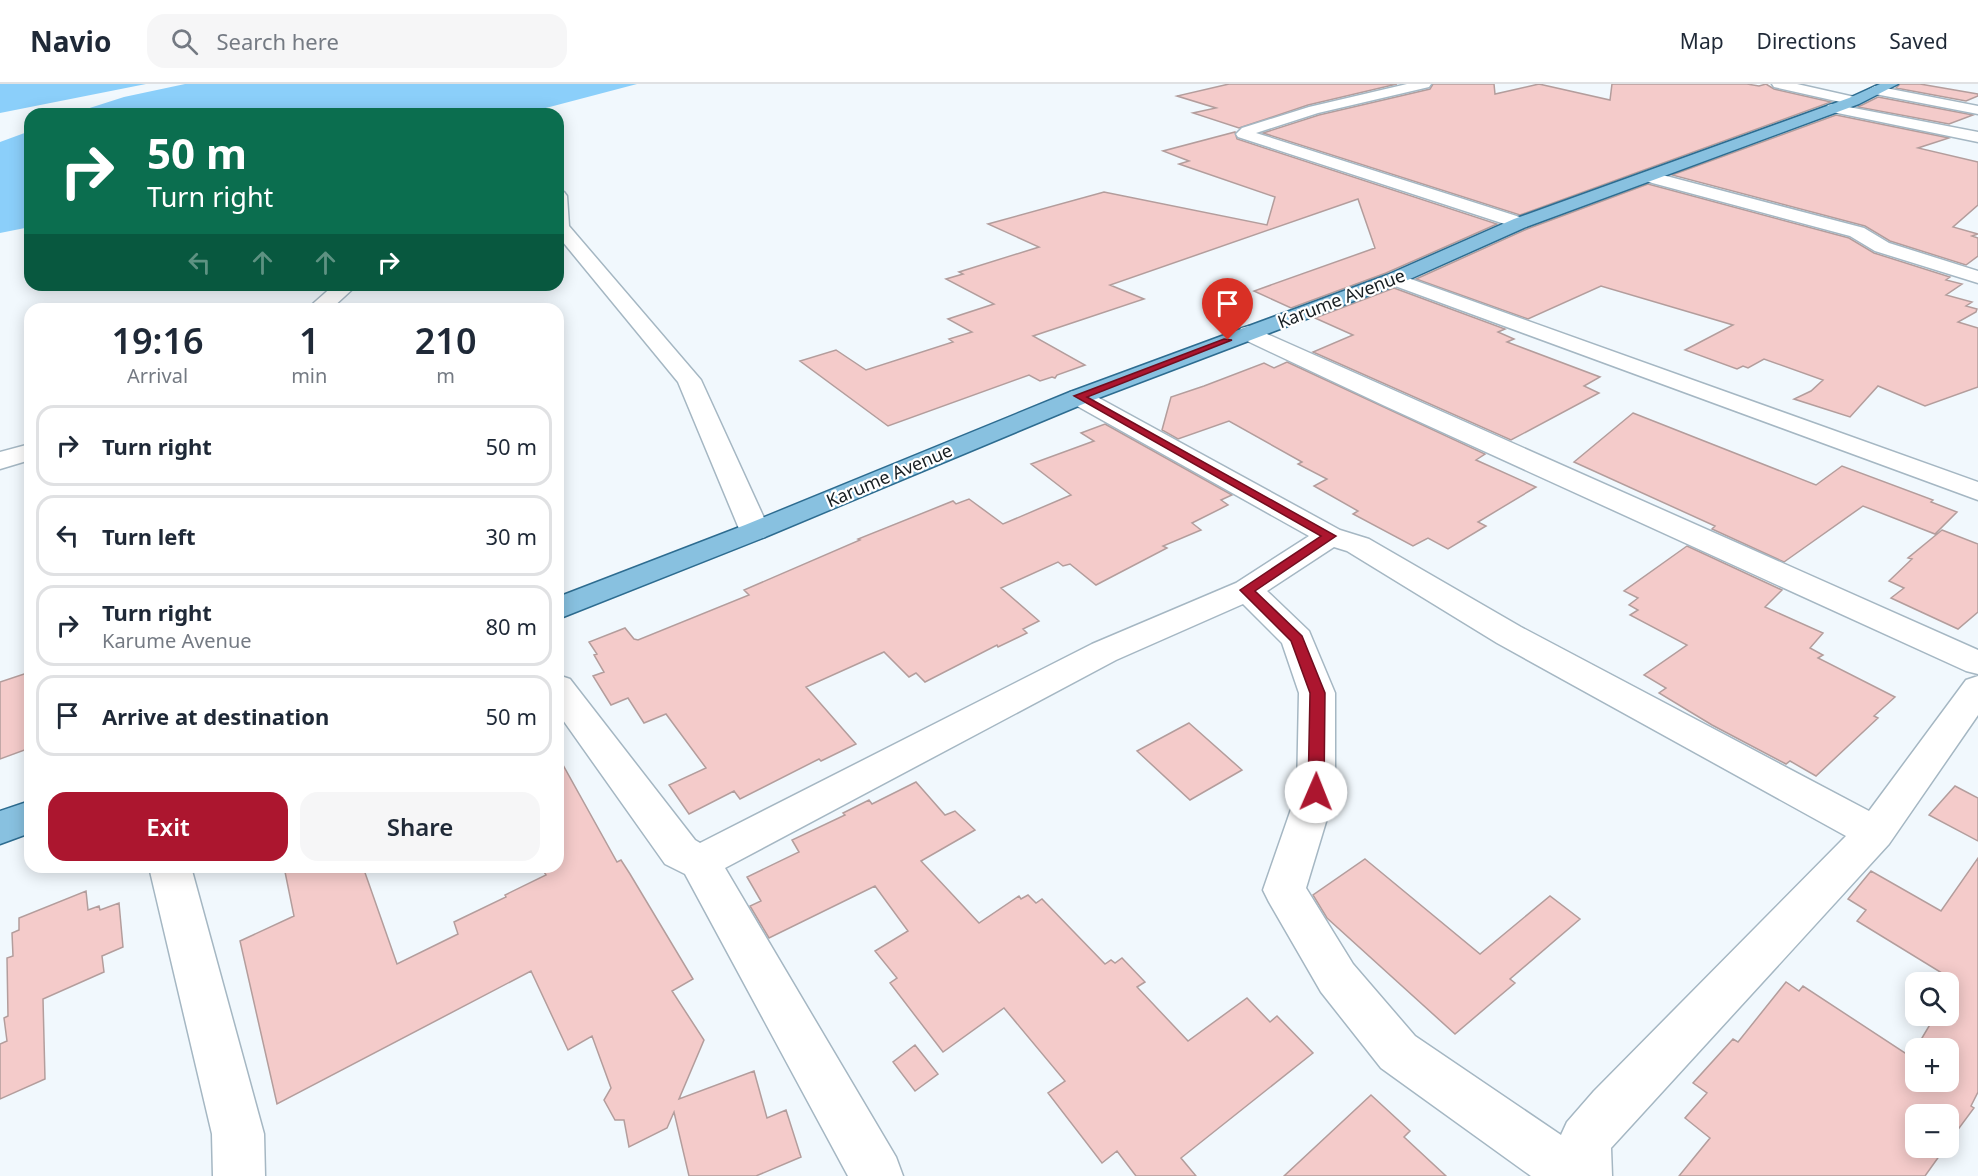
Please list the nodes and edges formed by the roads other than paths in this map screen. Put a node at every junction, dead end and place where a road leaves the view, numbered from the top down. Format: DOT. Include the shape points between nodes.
graph roads {
  1 [pos="1424,84"];
  2 [pos="1779,84"];
  3 [pos="1356,87"];
  4 [pos="1883,87"];
  5 [pos="1378,94"];
  6 [pos="1854,101"];
  7 [pos="1833,108"];
  8 [pos="1978,110"];
  9 [pos="1978,136"];
  10 [pos="1651,177"];
  11 [pos="1520,223"];
  12 [pos="564,232"];
  13 [pos="1978,277"];
  14 [pos="1394,279"];
  15 [pos="340,291"];
  16 [pos="325,303"];
  17 [pos="1249,333"];
  18 [pos="1079,396"];
  19 [pos="24,454"];
  20 [pos="0,461"];
  21 [pos="1978,492"];
  22 [pos="755,531"];
  23 [pos="1330,536"];
  24 [pos="1247,590"];
  25 [pos="564,607"];
  26 [pos="1978,663"];
  27 [pos="1978,688"];
  28 [pos="564,695"];
  29 [pos="24,818"];
  30 [pos="0,828"];
  31 [pos="1875,834"];
  32 [pos="700,862"];
  33 [pos="172,873"];
  34 [pos="239,1176"];
  35 [pos="878,1176"];
  36 [pos="1576,1176"];
  37 [pos="1586,1176"];
  1 -- 5 [label="street"];
  2 -- 6 [label="street"];
  3 -- 5 [label="street"];
  4 -- 6 [label="main road, Karume Avenue"];
  4 -- 8 [label="street"];
  5 -- 11 [label="street" via="1243,134"];
  6 -- 7 [label="main road, Karume Avenue"];
  7 -- 9 [label="street"];
  7 -- 10 [label="main road, Karume Avenue"];
  10 -- 11 [label="main road, Karume Avenue"];
  10 -- 13 [label="street" via="1857,232 1882,247"];
  11 -- 14 [label="main road, Karume Avenue"];
  12 -- 22 [label="street" via="689,380"];
  14 -- 17 [label="main road, Karume Avenue"];
  14 -- 21 [label="street"];
  15 -- 16 [label="street"];
  17 -- 18 [label="main road, Karume Avenue"];
  17 -- 26 [label="street"];
  18 -- 22 [label="main road, Karume Avenue"];
  18 -- 23 [label="street"];
  19 -- 20 [label="street"];
  22 -- 25 [label="main road, Karume Avenue"];
  23 -- 24 [label="street"];
  23 -- 31 [label="street" via="1358,545 1509,635"];
  24 -- 32 [label="street" via="1104,652"];
  24 -- 36 [label="street" via="1297,639 1317,693 1316,792 1284,890 1337,978 1398,1052"];
  27 -- 31 [label="street"];
  28 -- 32 [label="street" via="680,852"];
  29 -- 30 [label="main road"];
  31 -- 37 [label="street" via="1585,1140"];
  32 -- 35 [label="street"];
  33 -- 34 [label="street" via="238,1134"];
}
